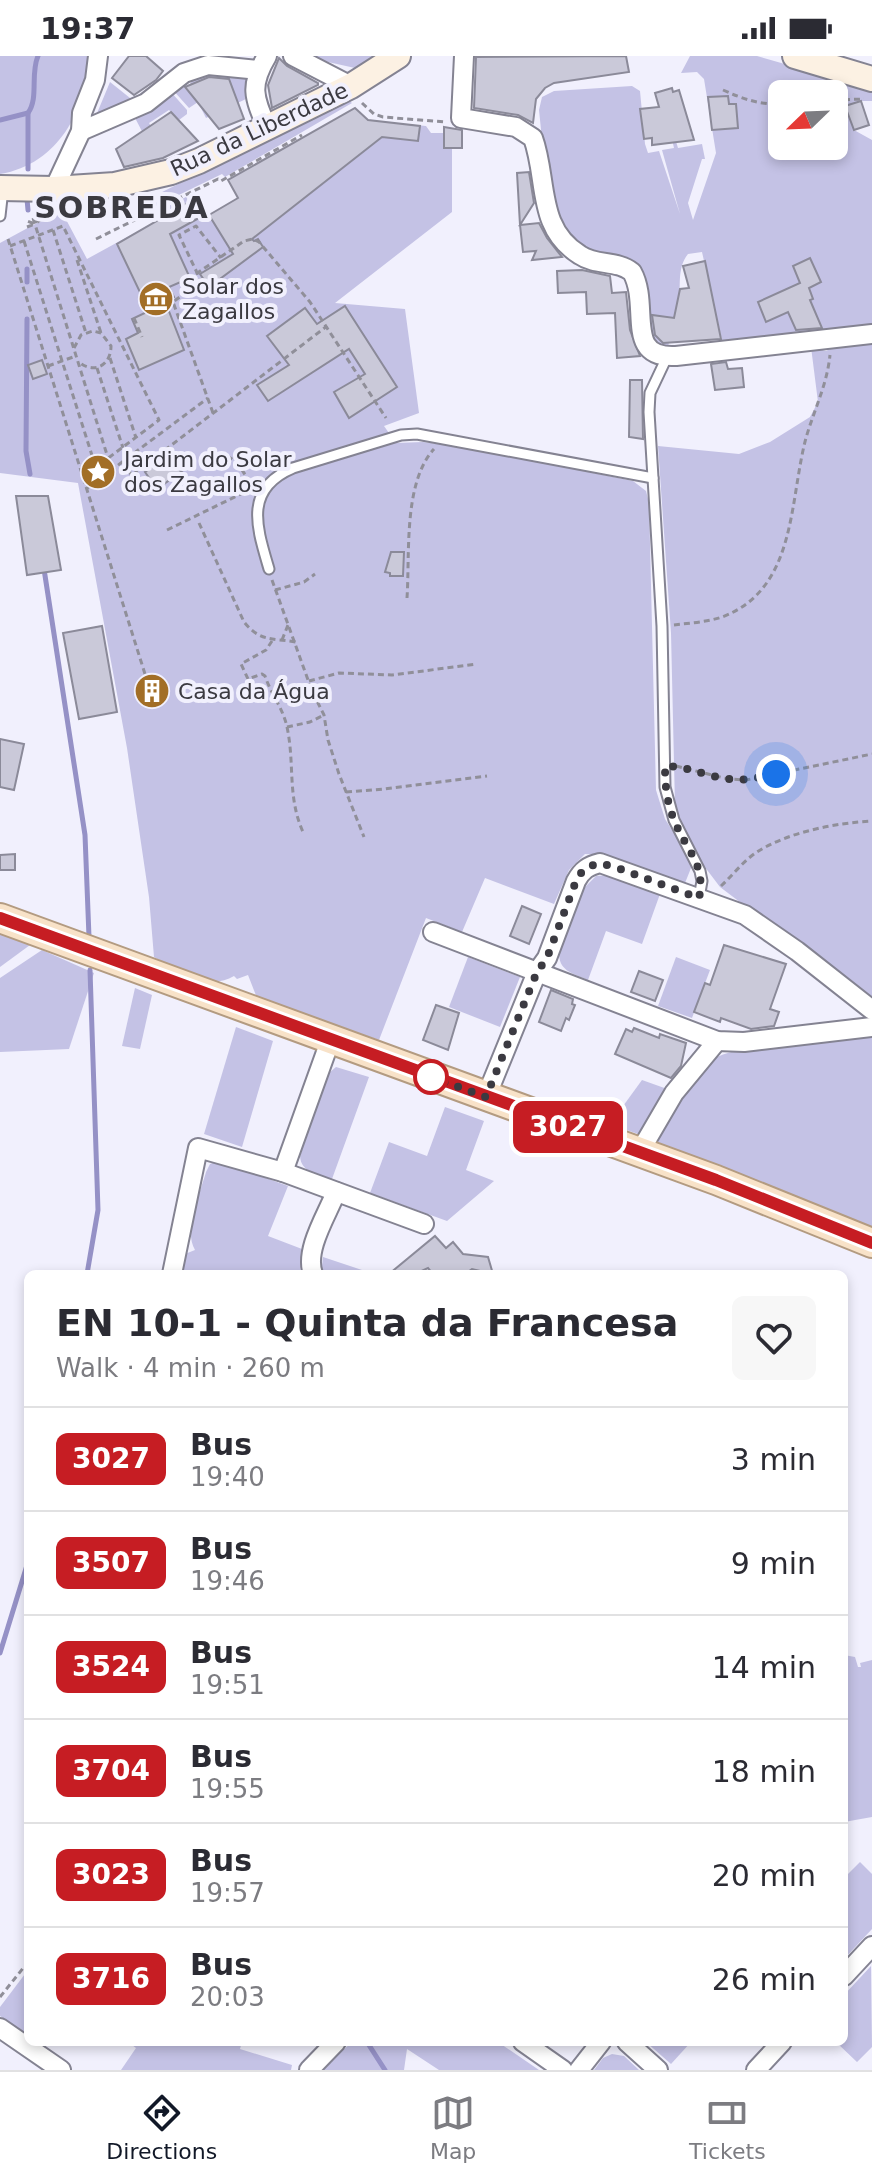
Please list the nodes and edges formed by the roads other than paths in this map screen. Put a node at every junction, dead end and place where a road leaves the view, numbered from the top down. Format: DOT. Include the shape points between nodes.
graph roads {
  1 [pos="98,56"];
  2 [pos="293,56"];
  3 [pos="398,56"];
  4 [pos="464,56"];
  5 [pos="795,56"];
  6 [pos="263,63"];
  7 [pos="872,79"];
  8 [pos="351,86"];
  9 [pos="267,128"];
  10 [pos="81,131"];
  11 [pos="1,188"];
  12 [pos="54,189"];
  13 [pos="0,216"];
  14 [pos="872,334"];
  15 [pos="667,357"];
  16 [pos="653,478"];
  17 [pos="269,569"];
  18 [pos="704,900"];
  19 [pos="0,918"];
  20 [pos="433,932"];
  21 [pos="537,972"];
  22 [pos="872,1010"];
  23 [pos="872,1027"];
  24 [pos="330,1041"];
  25 [pos="717,1041"];
  26 [pos="486,1097"];
  27 [pos="639,1153"];
  28 [pos="283,1172"];
  29 [pos="336,1192"];
  30 [pos="424,1224"];
  31 [pos="872,1243"];
  32 [pos="173,1270"];
  33 [pos="312,1270"];
  34 [pos="872,1946"];
  35 [pos="848,1972"];
  36 [pos="0,2028"];
  37 [pos="24,2045"];
  38 [pos="26,2046"];
  39 [pos="331,2046"];
  40 [pos="529,2046"];
  41 [pos="598,2046"];
  42 [pos="631,2046"];
  43 [pos="778,2046"];
  44 [pos="61,2070"];
  45 [pos="309,2070"];
  46 [pos="563,2070"];
  47 [pos="579,2070"];
  48 [pos="658,2070"];
  49 [pos="756,2070"];
  1 -- 10 [label="street"];
  2 -- 8 [label="street"];
  3 -- 8 [label="street, Rua da Liberdade"];
  4 -- 15 [label="street" via="461,118 516,127 533,138 551,224 583,258 632,272 646,348"];
  5 -- 7 [label="street"];
  6 -- 9 [label="street" via="253,91"];
  6 -- 10 [label="street" via="208,65 184,73 146,103"];
  8 -- 9 [label="street, Rua da Liberdade"];
  9 -- 12 [label="street, Rua da Liberdade" via="171,172 115,185"];
  10 -- 12 [label="street"];
  11 -- 12 [label="street, Rua da Liberdade"];
  11 -- 13 [label="lane"];
  14 -- 15 [label="street"];
  15 -- 16 [label="lane" via="650,393"];
  16 -- 17 [label="lane" via="401,435 280,474 262,492 257,511"];
  16 -- 18 [label="lane" via="665,787 674,820 700,871"];
  18 -- 21 [label="street" via="612,866 589,865 576,881"];
  18 -- 22 [label="street" via="745,915"];
  19 -- 24 [label="main road"];
  20 -- 21 [label="street"];
  21 -- 25 [label="street"];
  21 -- 26 [label="street"];
  23 -- 25 [label="street"];
  24 -- 26 [label="main road"];
  24 -- 28 [label="street"];
  25 -- 27 [label="street" via="674,1093"];
  26 -- 27 [label="main road"];
  27 -- 31 [label="main road"];
  28 -- 29 [label="street"];
  28 -- 32 [label="street" via="198,1148"];
  29 -- 30 [label="street"];
  29 -- 33 [label="street" via="314,1246"];
  34 -- 35 [label="street"];
  36 -- 37 [label="street"];
  38 -- 44 [label="street"];
  39 -- 45 [label="street"];
  40 -- 46 [label="street"];
  41 -- 47 [label="street"];
  42 -- 48 [label="street"];
  43 -- 49 [label="street"];
}
